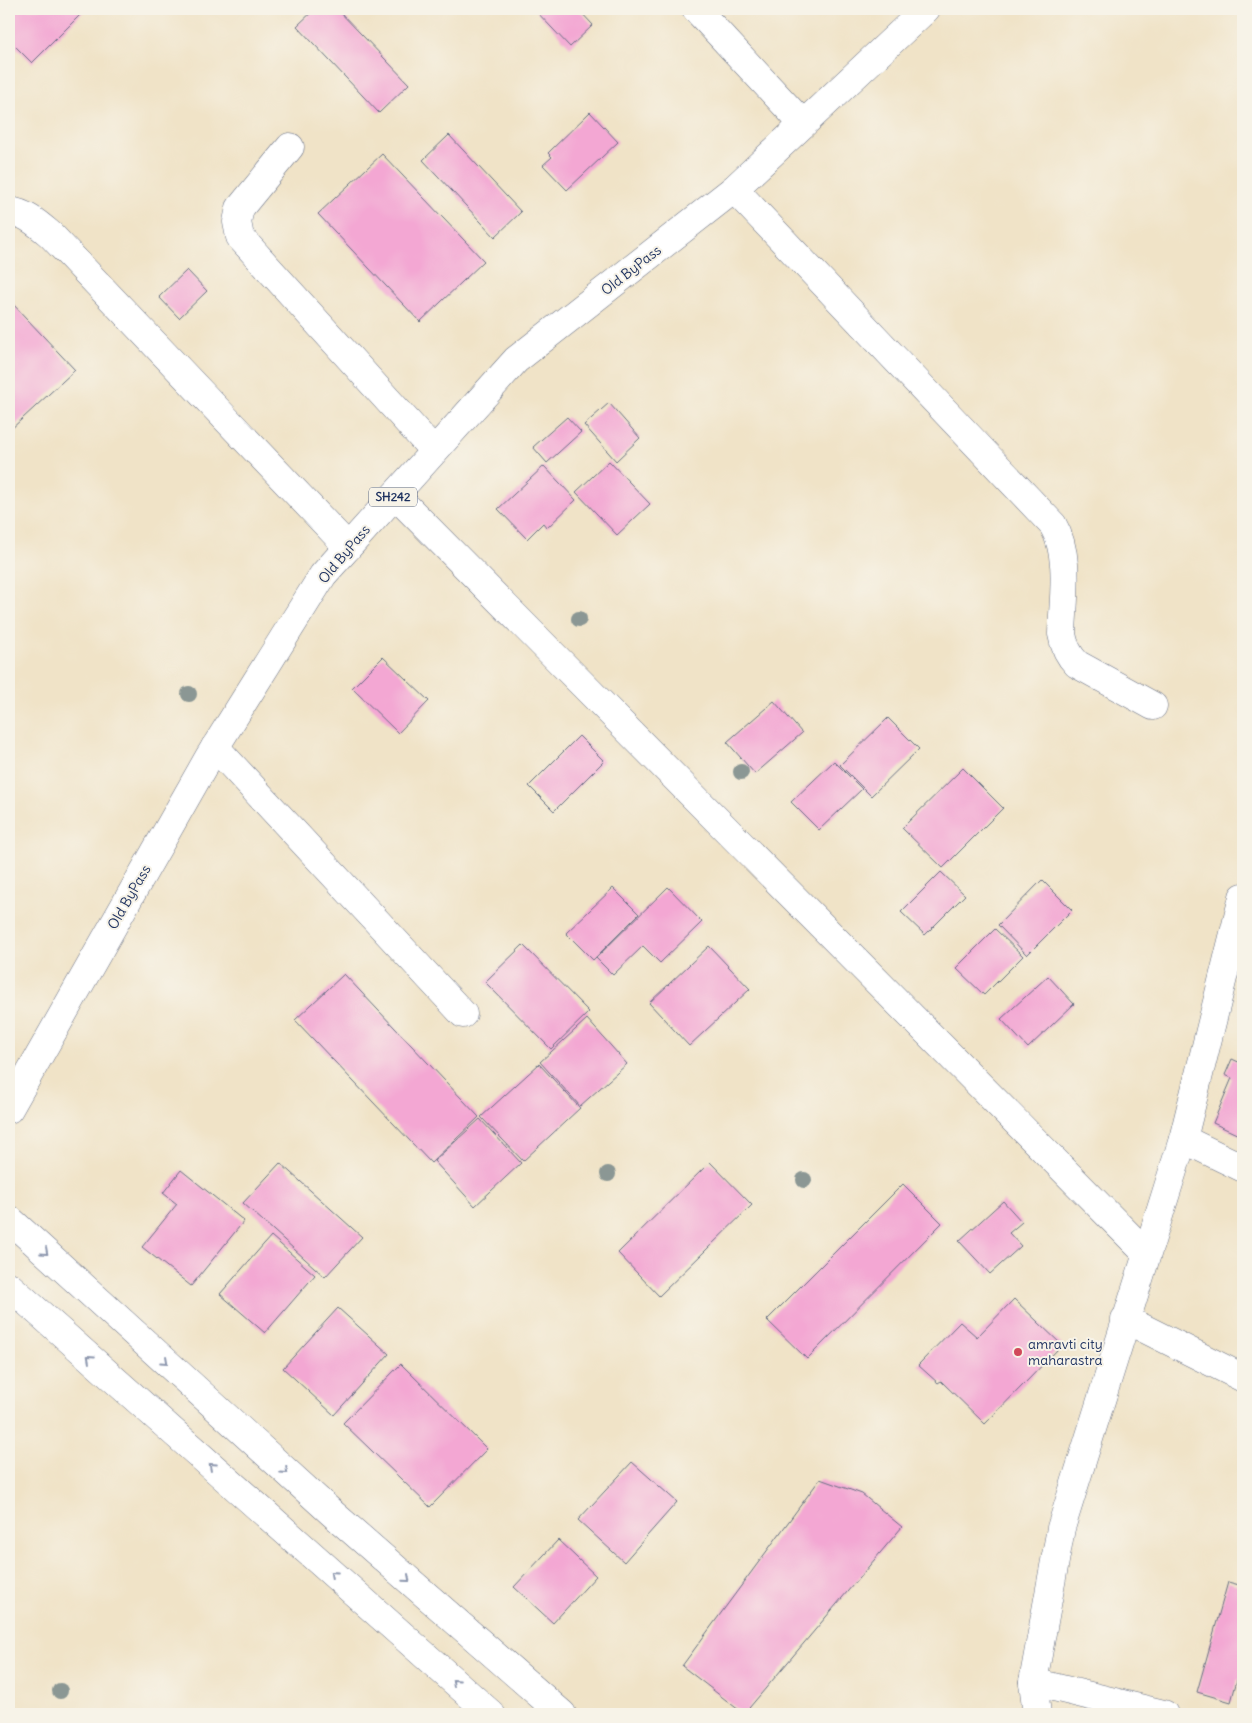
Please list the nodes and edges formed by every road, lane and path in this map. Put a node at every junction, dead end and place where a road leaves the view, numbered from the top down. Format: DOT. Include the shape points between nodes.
graph roads {
  1 [pos="696,9"];
  2 [pos="926,9"];
  3 [pos="803,124"];
  4 [pos="290,147"];
  5 [pos="734,189"];
  6 [pos="9,211"];
  7 [pos="434,451"];
  8 [pos="395,495"];
  9 [pos="348,547"];
  10 [pos="1153,706"];
  11 [pos="215,747"];
  12 [pos="1243,897"];
  13 [pos="1237,949"];
  14 [pos="462,1014"];
  15 [pos="9,1109"];
  16 [pos="1183,1139"];
  17 [pos="1243,1168"];
  18 [pos="9,1219"];
  19 [pos="1146,1253"];
  20 [pos="9,1286"];
  21 [pos="1125,1319"];
  22 [pos="1243,1378"];
  23 [pos="1033,1682"];
  24 [pos="491,1714"];
  25 [pos="562,1714"];
  26 [pos="1038,1714"];
  27 [pos="1164,1714"];
  1 -- 3 [label="street"];
  2 -- 3 [label="street, Old ByPass / SH242"];
  3 -- 5 [label="street, Old ByPass / SH242"];
  4 -- 7 [label="street" via="240,208 237,222 240,237"];
  5 -- 7 [label="street, Old ByPass / SH242" via="516,360"];
  5 -- 10 [label="street" via="1053,525 1061,538 1064,557 1063,644 1077,664"];
  6 -- 9 [label="street" via="20,212 51,235"];
  7 -- 8 [label="street, Old ByPass / SH242"];
  8 -- 9 [label="street, Old ByPass / SH242"];
  8 -- 19 [label="street"];
  9 -- 11 [label="street, Old ByPass / SH242" via="323,575"];
  11 -- 14 [label="street"];
  11 -- 15 [label="street, Old ByPass / SH242"];
  12 -- 13 [label="street"];
  13 -- 16 [label="street"];
  16 -- 17 [label="street"];
  16 -- 19 [label="street"];
  18 -- 25 [label="street, one-way" via="332,1513"];
  19 -- 21 [label="street"];
  24 -- 20 [label="street, one-way"];
  21 -- 22 [label="street"];
  21 -- 23 [label="street" via="1061,1528"];
  23 -- 26 [label="street"];
  23 -- 27 [label="street"];
}
